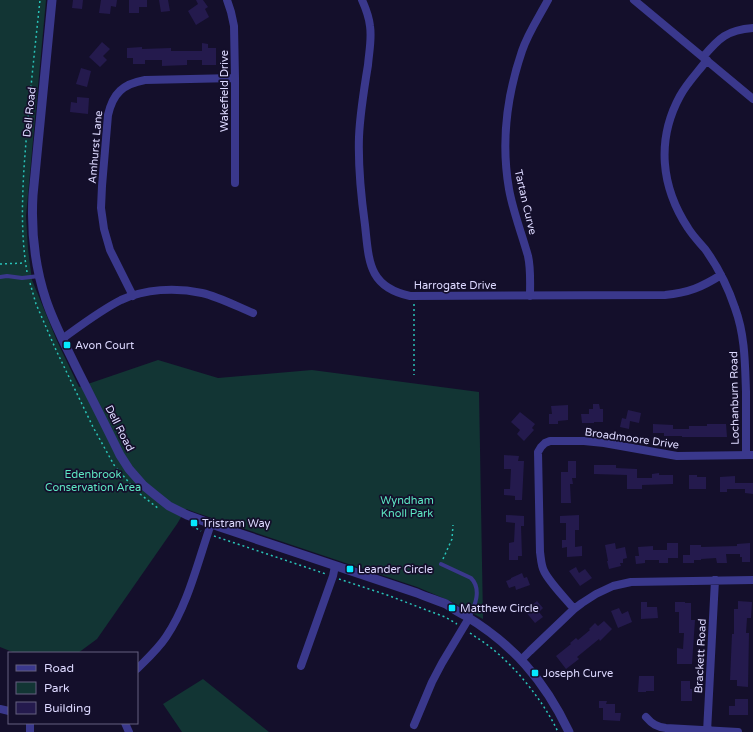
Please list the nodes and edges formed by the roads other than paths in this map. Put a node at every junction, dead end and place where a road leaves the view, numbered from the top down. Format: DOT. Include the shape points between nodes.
graph roads {
  1 [pos="52,0"];
  2 [pos="226,0"];
  3 [pos="362,0"];
  4 [pos="548,0"];
  5 [pos="634,0"];
  6 [pos="753,28"];
  7 [pos="705,59"];
  8 [pos="235,78"];
  9 [pos="753,99"];
  10 [pos="235,183"];
  11 [pos="721,274"];
  12 [pos="39,276"];
  13 [pos="0,277"];
  14 [pos="133,296"];
  15 [pos="530,296"];
  16 [pos="253,313"];
  17 [pos="62,339"];
  18 [pos="750,455"];
  19 [pos="211,524"];
  20 [pos="441,564"];
  21 [pos="335,566"];
  22 [pos="715,580"];
  23 [pos="753,580"];
  24 [pos="574,609"];
  25 [pos="469,618"];
  26 [pos="522,660"];
  27 [pos="302,666"];
  28 [pos="138,668"];
  29 [pos="646,717"];
  30 [pos="414,726"];
  31 [pos="708,731"];
  32 [pos="569,732"];
  33 [pos="738,732"];
  1 -- 12 [label="street, Dell Road" via="32,214"];
  2 -- 8 [label="street, Wakefield Drive" via="234,26"];
  3 -- 15 [label="street, Harrogate Drive" via="368,12 370,42 359,137 359,167 369,261 373,272 389,289 399,294"];
  4 -- 15 [label="street, Tartan Curve" via="522,50 508,105 506,133 509,189 528,257"];
  5 -- 7 [label="street"];
  6 -- 7 [label="street, Lochanburn Road" via="743,28 721,38 712,46"];
  7 -- 9 [label="street"];
  7 -- 11 [label="street, Lochanburn Road" via="680,96 672,114 666,133 665,174 678,212"];
  8 -- 10 [label="street, Wakefield Drive"];
  8 -- 14 [label="street, Amhurst Lane" via="134,82 124,87 110,104 101,208 110,250"];
  11 -- 15 [label="street, Harrogate Drive" via="679,294"];
  11 -- 18 [label="street, Lochanburn Road" via="741,325 746,359"];
  12 -- 13 [label="lane"];
  12 -- 17 [label="street, Dell Road"];
  14 -- 16 [label="street" via="161,290 182,290 222,299"];
  14 -- 17 [label="street" via="121,300"];
  17 -- 19 [label="street, Dell Road" via="129,469 143,485 169,506"];
  18 -- 24 [label="street, Broadmoore Drive" via="676,456 584,441 545,443 538,452 541,562 544,572"];
  19 -- 21 [label="street, Dell Road"];
  19 -- 28 [label="street" via="177,617 166,637"];
  20 -- 25 [label="lane" via="474,580 476,602"];
  21 -- 25 [label="street, Dell Road" via="446,604"];
  21 -- 27 [label="street"];
  22 -- 23 [label="street"];
  22 -- 24 [label="street" via="631,582 613,586 596,594"];
  22 -- 31 [label="street, Brackett Road"];
  24 -- 26 [label="street"];
  25 -- 26 [label="street, Dell Road"];
  25 -- 30 [label="street" via="432,682"];
  26 -- 32 [label="street, Dell Road" via="551,697"];
  29 -- 31 [label="street" via="658,727"];
  31 -- 33 [label="street"];
}
